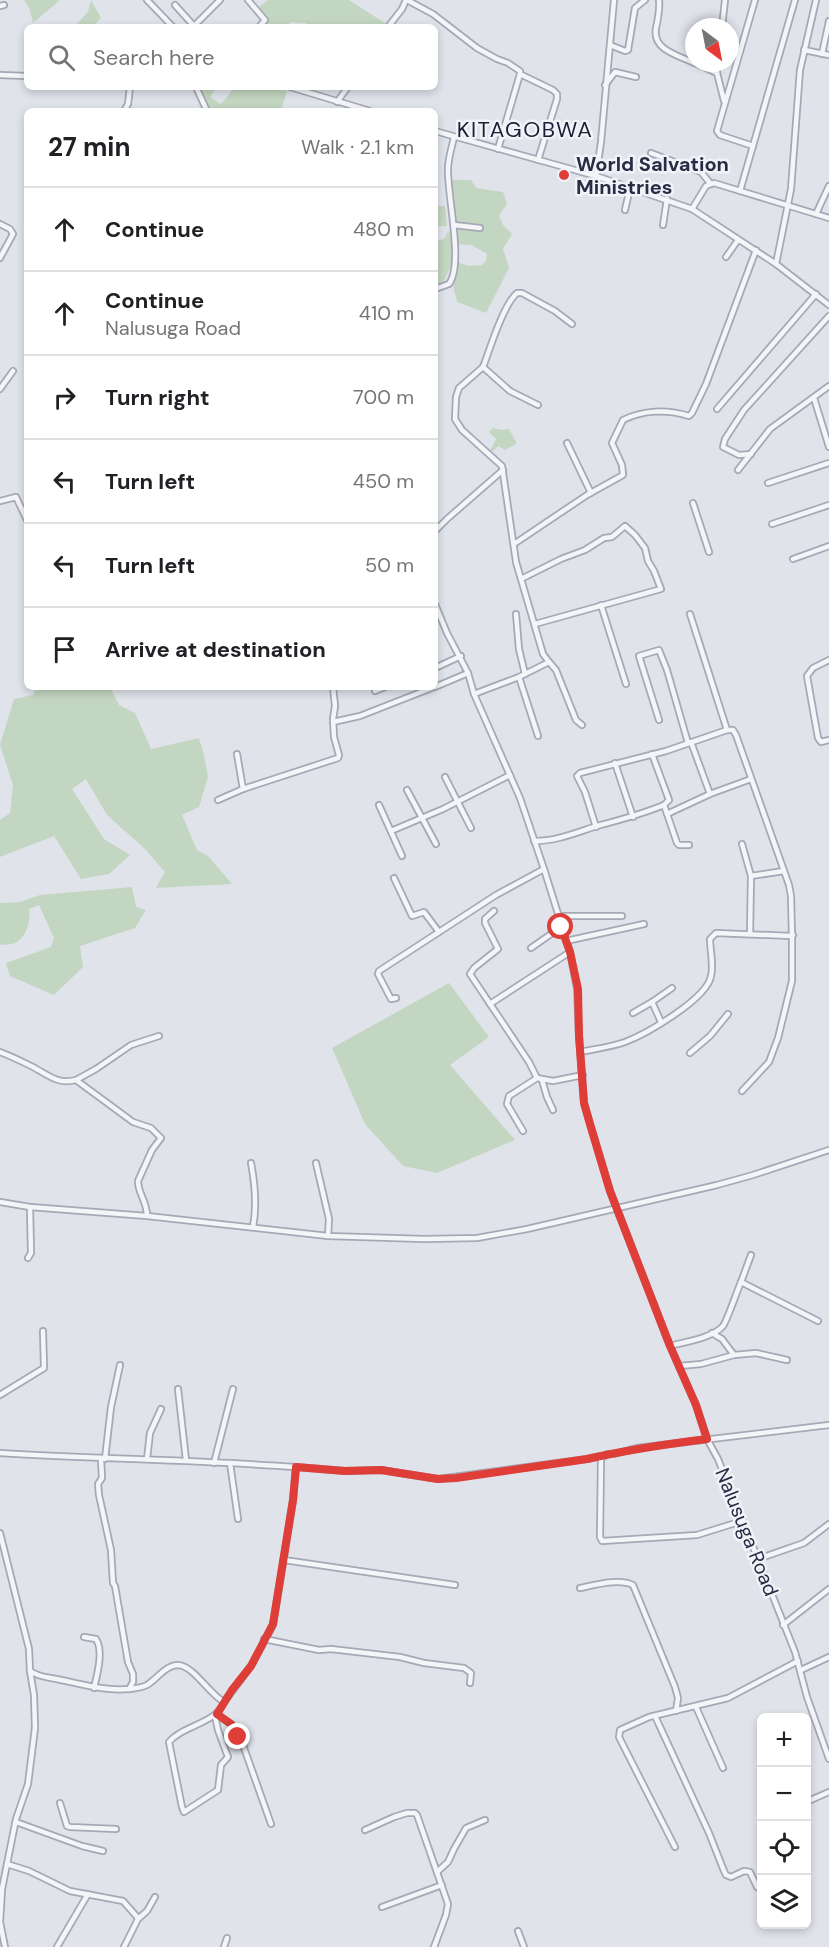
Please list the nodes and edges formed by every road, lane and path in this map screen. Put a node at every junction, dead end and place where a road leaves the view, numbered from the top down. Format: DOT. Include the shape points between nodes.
graph roads {
  1 [pos="147,0"];
  2 [pos="220,0"];
  3 [pos="248,0"];
  4 [pos="406,0"];
  5 [pos="614,0"];
  6 [pos="645,0"];
  7 [pos="659,0"];
  8 [pos="725,0"];
  9 [pos="754,0"];
  10 [pos="795,0"];
  11 [pos="816,0"];
  12 [pos="175,5"];
  13 [pos="723,18"];
  14 [pos="829,21"];
  15 [pos="169,24"];
  16 [pos="192,24"];
  17 [pos="196,24"];
  18 [pos="261,24"];
  19 [pos="390,24"];
  20 [pos="609,45"];
  21 [pos="804,50"];
  22 [pos="822,54"];
  23 [pos="829,56"];
  24 [pos="685,59"];
  25 [pos="717,73"];
  26 [pos="520,74"];
  27 [pos="0,75"];
  28 [pos="24,76"];
  29 [pos="636,77"];
  30 [pos="605,85"];
  31 [pos="130,90"];
  32 [pos="197,90"];
  33 [pos="299,90"];
  34 [pos="346,90"];
  35 [pos="339,103"];
  36 [pos="724,103"];
  37 [pos="126,108"];
  38 [pos="206,108"];
  39 [pos="339,108"];
  40 [pos="358,108"];
  41 [pos="438,132"];
  42 [pos="454,137"];
  43 [pos="753,146"];
  44 [pos="498,149"];
  45 [pos="651,153"];
  46 [pos="538,160"];
  47 [pos="596,176"];
  48 [pos="710,183"];
  49 [pos="829,186"];
  50 [pos="630,188"];
  51 [pos="740,191"];
  52 [pos="667,199"];
  53 [pos="787,205"];
  54 [pos="692,209"];
  55 [pos="625,210"];
  56 [pos="816,214"];
  57 [pos="829,218"];
  58 [pos="0,224"];
  59 [pos="454,225"];
  60 [pos="663,225"];
  61 [pos="480,228"];
  62 [pos="738,240"];
  63 [pos="756,250"];
  64 [pos="726,257"];
  65 [pos="0,258"];
  66 [pos="776,264"];
  67 [pos="438,288"];
  68 [pos="816,294"];
  69 [pos="829,305"];
  70 [pos="829,315"];
  71 [pos="572,324"];
  72 [pos="483,367"];
  73 [pos="13,371"];
  74 [pos="829,386"];
  75 [pos="0,389"];
  76 [pos="814,398"];
  77 [pos="538,405"];
  78 [pos="717,409"];
  79 [pos="567,442"];
  80 [pos="829,447"];
  81 [pos="751,454"];
  82 [pos="829,463"];
  83 [pos="503,470"];
  84 [pos="738,470"];
  85 [pos="768,483"];
  86 [pos="591,493"];
  87 [pos="0,501"];
  88 [pos="693,503"];
  89 [pos="829,505"];
  90 [pos="24,514"];
  91 [pos="772,524"];
  92 [pos="438,528"];
  93 [pos="514,544"];
  94 [pos="829,546"];
  95 [pos="709,552"];
  96 [pos="793,559"];
  97 [pos="521,579"];
  98 [pos="601,605"];
  99 [pos="438,610"];
  100 [pos="516,614"];
  101 [pos="690,614"];
  102 [pos="441,617"];
  103 [pos="438,618"];
  104 [pos="535,624"];
  105 [pos="461,656"];
  106 [pos="549,662"];
  107 [pos="829,662"];
  108 [pos="438,667"];
  109 [pos="468,673"];
  110 [pos="522,675"];
  111 [pos="626,684"];
  112 [pos="438,685"];
  113 [pos="333,690"];
  114 [pos="426,690"];
  115 [pos="474,694"];
  116 [pos="659,720"];
  117 [pos="333,722"];
  118 [pos="582,725"];
  119 [pos="727,730"];
  120 [pos="538,736"];
  121 [pos="829,740"];
  122 [pos="689,742"];
  123 [pos="237,754"];
  124 [pos="652,754"];
  125 [pos="615,763"];
  126 [pos="510,774"];
  127 [pos="445,777"];
  128 [pos="751,778"];
  129 [pos="243,789"];
  130 [pos="407,790"];
  131 [pos="710,794"];
  132 [pos="218,800"];
  133 [pos="457,801"];
  134 [pos="379,805"];
  135 [pos="664,805"];
  136 [pos="667,814"];
  137 [pos="633,817"];
  138 [pos="423,818"];
  139 [pos="596,826"];
  140 [pos="471,828"];
  141 [pos="391,831"];
  142 [pos="534,841"];
  143 [pos="436,844"];
  144 [pos="742,844"];
  145 [pos="689,845"];
  146 [pos="402,855"];
  147 [pos="544,869"];
  148 [pos="784,871"];
  149 [pos="751,876"];
  150 [pos="394,878"];
  151 [pos="494,911"];
  152 [pos="558,916"];
  153 [pos="622,916"];
  154 [pos="644,924"];
  155 [pos="561,927"];
  156 [pos="794,929"];
  157 [pos="440,932"];
  158 [pos="750,934"];
  159 [pos="792,936"];
  160 [pos="566,941"];
  161 [pos="531,948"];
  162 [pos="570,952"];
  163 [pos="672,988"];
  164 [pos="391,1000"];
  165 [pos="652,1002"];
  166 [pos="490,1004"];
  167 [pos="633,1013"];
  168 [pos="728,1014"];
  169 [pos="661,1022"];
  170 [pos="159,1036"];
  171 [pos="0,1052"];
  172 [pos="580,1052"];
  173 [pos="690,1053"];
  174 [pos="583,1075"];
  175 [pos="539,1079"];
  176 [pos="76,1080"];
  177 [pos="742,1090"];
  178 [pos="553,1110"];
  179 [pos="523,1131"];
  180 [pos="829,1150"];
  181 [pos="251,1163"];
  182 [pos="316,1163"];
  183 [pos="0,1202"];
  184 [pos="30,1207"];
  185 [pos="617,1208"];
  186 [pos="147,1216"];
  187 [pos="253,1227"];
  188 [pos="328,1236"];
  189 [pos="751,1255"];
  190 [pos="28,1258"];
  191 [pos="741,1282"];
  192 [pos="818,1321"];
  193 [pos="43,1331"];
  194 [pos="712,1333"];
  195 [pos="670,1346"];
  196 [pos="734,1355"];
  197 [pos="787,1360"];
  198 [pos="120,1365"];
  199 [pos="678,1366"];
  200 [pos="178,1389"];
  201 [pos="233,1389"];
  202 [pos="0,1395"];
  203 [pos="161,1408"];
  204 [pos="829,1425"];
  205 [pos="707,1439"];
  206 [pos="0,1454"];
  207 [pos="603,1455"];
  208 [pos="103,1459"];
  209 [pos="147,1459"];
  210 [pos="186,1460"];
  211 [pos="214,1463"];
  212 [pos="230,1463"];
  213 [pos="296,1467"];
  214 [pos="238,1519"];
  215 [pos="742,1521"];
  216 [pos="829,1524"];
  217 [pos="0,1533"];
  218 [pos="3,1552"];
  219 [pos="284,1560"];
  220 [pos="758,1560"];
  221 [pos="455,1585"];
  222 [pos="580,1588"];
  223 [pos="829,1589"];
  224 [pos="783,1625"];
  225 [pos="84,1637"];
  226 [pos="264,1639"];
  227 [pos="829,1657"];
  228 [pos="798,1661"];
  229 [pos="801,1670"];
  230 [pos="30,1671"];
  231 [pos="470,1683"];
  232 [pos="94,1688"];
  233 [pos="129,1689"];
  234 [pos="224,1702"];
  235 [pos="696,1707"];
  236 [pos="676,1711"];
  237 [pos="218,1713"];
  238 [pos="655,1716"];
  239 [pos="829,1759"];
  240 [pos="723,1768"];
  241 [pos="829,1792"];
  242 [pos="811,1800"];
  243 [pos="60,1803"];
  244 [pos="485,1820"];
  245 [pos="16,1822"];
  246 [pos="271,1824"];
  247 [pos="116,1829"];
  248 [pos="365,1830"];
  249 [pos="675,1847"];
  250 [pos="103,1851"];
  251 [pos="7,1864"];
  252 [pos="437,1872"];
  253 [pos="442,1885"];
  254 [pos="757,1887"];
  255 [pos="88,1894"];
  256 [pos="155,1897"];
  257 [pos="382,1907"];
  258 [pos="138,1918"];
  259 [pos="518,1931"];
  260 [pos="227,1938"];
  261 [pos="3,1940"];
  262 [pos="0,1945"];
  263 [pos="6,1947"];
  264 [pos="57,1947"];
  265 [pos="124,1947"];
  266 [pos="224,1947"];
  267 [pos="434,1947"];
  268 [pos="524,1947"];
  1 -- 15 [label="street"];
  2 -- 17 [label="street"];
  3 -- 18 [label="street" via="264,20"];
  4 -- 19 [label="street"];
  4 -- 26 [label="street"];
  5 -- 20 [label="street"];
  6 -- 20 [label="street" via="635,8 628,50"];
  7 -- 24 [label="street" via="656,41"];
  8 -- 13 [label="street"];
  9 -- 36 [label="street"];
  10 -- 43 [label="street"];
  11 -- 21 [label="street"];
  12 -- 16 [label="street"];
  14 -- 22 [label="street"];
  20 -- 30 [label="street"];
  21 -- 22 [label="street"];
  21 -- 53 [label="street"];
  22 -- 23 [label="street"];
  25 -- 36 [label="street"];
  26 -- 44 [label="street"];
  26 -- 46 [label="street" via="553,90 557,96"];
  27 -- 28 [label="street"];
  29 -- 30 [label="street" via="615,72"];
  30 -- 47 [label="street"];
  31 -- 37 [label="street"];
  32 -- 38 [label="street"];
  33 -- 35 [label="street"];
  34 -- 35 [label="street"];
  35 -- 39 [label="street"];
  35 -- 40 [label="street"];
  36 -- 43 [label="street" via="717,133"];
  41 -- 42 [label="street"];
  42 -- 44 [label="street"];
  42 -- 59 [label="street" via="447,171"];
  43 -- 51 [label="street"];
  44 -- 46 [label="street"];
  45 -- 48 [label="street" via="701,172"];
  46 -- 47 [label="street"];
  47 -- 50 [label="street"];
  48 -- 51 [label="street"];
  48 -- 54 [label="street"];
  49 -- 56 [label="street"];
  50 -- 52 [label="street"];
  50 -- 55 [label="street"];
  51 -- 53 [label="street"];
  52 -- 54 [label="street"];
  52 -- 60 [label="street"];
  53 -- 56 [label="street"];
  53 -- 66 [label="street"];
  54 -- 62 [label="street"];
  56 -- 57 [label="street"];
  58 -- 65 [label="street" via="13,234"];
  59 -- 61 [label="street"];
  59 -- 67 [label="street" via="451,282"];
  62 -- 63 [label="street"];
  62 -- 64 [label="street"];
  63 -- 66 [label="street"];
  63 -- 86 [label="street" via="692,413 689,416 648,412 623,420 612,443 623,476"];
  66 -- 68 [label="street"];
  68 -- 69 [label="street"];
  68 -- 78 [label="street"];
  70 -- 81 [label="street" via="744,410 725,439 723,447 739,455"];
  71 -- 72 [label="street" via="516,292"];
  72 -- 77 [label="street" via="510,391"];
  72 -- 83 [label="street" via="459,388 455,419"];
  73 -- 75 [label="street"];
  74 -- 76 [label="street"];
  76 -- 80 [label="street"];
  76 -- 81 [label="street" via="770,429"];
  79 -- 86 [label="street"];
  81 -- 84 [label="street"];
  82 -- 85 [label="street"];
  83 -- 92 [label="street"];
  83 -- 93 [label="street"];
  86 -- 93 [label="street"];
  87 -- 90 [label="street" via="16,497"];
  88 -- 95 [label="street"];
  89 -- 91 [label="street"];
  93 -- 97 [label="street"];
  94 -- 96 [label="street"];
  97 -- 98 [label="street" via="612,537 625,526 645,548 661,589"];
  97 -- 104 [label="street"];
  98 -- 104 [label="street"];
  98 -- 111 [label="street"];
  99 -- 102 [label="street, Nalusuga Road"];
  100 -- 110 [label="street"];
  101 -- 119 [label="street"];
  102 -- 103 [label="street"];
  102 -- 105 [label="street, Nalusuga Road"];
  104 -- 106 [label="street"];
  105 -- 108 [label="street"];
  105 -- 109 [label="street, Nalusuga Road"];
  106 -- 110 [label="street"];
  106 -- 118 [label="street"];
  107 -- 121 [label="street" via="813,668 807,676 818,738 821,742"];
  109 -- 112 [label="street"];
  109 -- 115 [label="street, Nalusuga Road"];
  110 -- 115 [label="street"];
  110 -- 120 [label="street"];
  113 -- 117 [label="street"];
  114 -- 117 [label="street" via="360,716"];
  115 -- 126 [label="street, Nalusuga Road"];
  116 -- 122 [label="street" via="639,656 659,650"];
  117 -- 129 [label="street" via="338,758"];
  119 -- 122 [label="street"];
  119 -- 128 [label="street" via="736,735"];
  122 -- 124 [label="street"];
  122 -- 131 [label="street"];
  123 -- 129 [label="street"];
  124 -- 125 [label="street"];
  124 -- 135 [label="street" via="669,800"];
  125 -- 137 [label="street"];
  125 -- 139 [label="street" via="577,776"];
  126 -- 133 [label="street"];
  126 -- 142 [label="street, Nalusuga Road"];
  127 -- 133 [label="street"];
  128 -- 131 [label="street"];
  128 -- 148 [label="street"];
  129 -- 132 [label="street"];
  130 -- 138 [label="street"];
  131 -- 136 [label="street"];
  133 -- 138 [label="street"];
  133 -- 140 [label="street"];
  134 -- 141 [label="street"];
  135 -- 136 [label="street"];
  135 -- 137 [label="street"];
  136 -- 145 [label="street" via="678,844"];
  137 -- 139 [label="street"];
  138 -- 141 [label="street"];
  138 -- 143 [label="street"];
  139 -- 142 [label="street" via="551,841"];
  141 -- 146 [label="street"];
  142 -- 147 [label="street, Nalusuga Road"];
  144 -- 149 [label="street"];
  147 -- 152 [label="street, Nalusuga Road"];
  147 -- 157 [label="street"];
  148 -- 149 [label="street"];
  148 -- 159 [label="street" via="791,896"];
  149 -- 158 [label="street"];
  150 -- 157 [label="street" via="412,916 424,912"];
  151 -- 166 [label="street" via="485,919 498,949 470,974"];
  152 -- 153 [label="street"];
  152 -- 155 [label="street, Nalusuga Road"];
  154 -- 160 [label="street"];
  155 -- 160 [label="street, Nalusuga Road"];
  155 -- 161 [label="street"];
  156 -- 159 [label="street"];
  157 -- 164 [label="street" via="379,970"];
  158 -- 159 [label="street"];
  158 -- 169 [label="street" via="712,934 711,977 707,987"];
  159 -- 177 [label="street" via="792,981 778,1038 769,1062"];
  160 -- 162 [label="street, Nalusuga Road"];
  162 -- 166 [label="street"];
  162 -- 172 [label="street, Nalusuga Road" via="578,989"];
  163 -- 165 [label="street"];
  165 -- 167 [label="street"];
  165 -- 169 [label="street"];
  166 -- 175 [label="street"];
  168 -- 173 [label="street"];
  169 -- 172 [label="street" via="628,1041"];
  170 -- 176 [label="street" via="131,1045"];
  171 -- 176 [label="street" via="57,1080"];
  172 -- 174 [label="street, Nalusuga Road"];
  174 -- 175 [label="street"];
  174 -- 185 [label="street, Nalusuga Road" via="584,1103"];
  175 -- 178 [label="street"];
  175 -- 179 [label="street" via="508,1098 507,1104"];
  176 -- 186 [label="street" via="125,1117 151,1128 161,1137 138,1181"];
  180 -- 185 [label="street" via="753,1175"];
  181 -- 187 [label="street" via="255,1193"];
  182 -- 188 [label="street" via="329,1219"];
  183 -- 184 [label="street"];
  184 -- 186 [label="street"];
  184 -- 190 [label="street"];
  185 -- 188 [label="street" via="477,1238"];
  185 -- 195 [label="street, Nalusuga Road"];
  186 -- 187 [label="street"];
  187 -- 188 [label="street"];
  189 -- 191 [label="street"];
  191 -- 192 [label="street"];
  191 -- 194 [label="street" via="725,1324"];
  193 -- 202 [label="street" via="44,1368"];
  194 -- 195 [label="street"];
  194 -- 196 [label="street"];
  195 -- 199 [label="street, Nalusuga Road"];
  196 -- 197 [label="street" via="756,1353"];
  196 -- 199 [label="street"];
  198 -- 208 [label="street"];
  199 -- 205 [label="street, Nalusuga Road"];
  200 -- 210 [label="street"];
  201 -- 211 [label="street"];
  203 -- 209 [label="street" via="150,1433"];
  204 -- 205 [label="street"];
  205 -- 207 [label="street"];
  205 -- 215 [label="street, Nalusuga Road"];
  206 -- 208 [label="street"];
  207 -- 213 [label="street" via="438,1479 381,1470"];
  207 -- 215 [label="street" via="602,1540 697,1535"];
  208 -- 209 [label="street"];
  208 -- 233 [label="street" via="99,1495 133,1674"];
  209 -- 210 [label="street"];
  210 -- 211 [label="street"];
  211 -- 212 [label="street"];
  212 -- 213 [label="street"];
  212 -- 214 [label="street"];
  213 -- 219 [label="street"];
  215 -- 220 [label="street, Nalusuga Road"];
  216 -- 220 [label="street" via="804,1543"];
  217 -- 218 [label="street"];
  218 -- 230 [label="street" via="29,1649"];
  219 -- 221 [label="street"];
  219 -- 226 [label="street" via="275,1617"];
  220 -- 224 [label="street, Nalusuga Road"];
  222 -- 236 [label="street" via="617,1582 633,1585 675,1687"];
  223 -- 224 [label="street"];
  224 -- 228 [label="street, Nalusuga Road"];
  225 -- 232 [label="street" via="98,1643"];
  226 -- 231 [label="street" via="464,1668 471,1673"];
  226 -- 234 [label="street" via="251,1666"];
  227 -- 229 [label="street"];
  228 -- 229 [label="street, Nalusuga Road"];
  228 -- 235 [label="street" via="728,1698"];
  229 -- 239 [label="street, Nalusuga Road"];
  230 -- 232 [label="street" via="40,1677"];
  230 -- 245 [label="street" via="35,1728 28,1784"];
  232 -- 233 [label="street"];
  233 -- 234 [label="street" via="147,1685 172,1666 180,1665"];
  234 -- 237 [label="street"];
  235 -- 236 [label="street"];
  235 -- 240 [label="street"];
  236 -- 238 [label="street"];
  237 -- 237 [label="street" via="169,1742 184,1812 218,1790 221,1765 228,1756 218,1730"];
  237 -- 246 [label="street" via="231,1724 243,1745"];
  238 -- 249 [label="street" via="623,1728 619,1737"];
  238 -- 254 [label="street" via="726,1875 748,1871"];
  241 -- 242 [label="street"];
  243 -- 247 [label="street" via="67,1826"];
  244 -- 252 [label="street" via="466,1828 448,1863"];
  245 -- 250 [label="street"];
  245 -- 251 [label="street"];
  248 -- 252 [label="street" via="415,1812"];
  251 -- 255 [label="street" via="29,1870 62,1888"];
  251 -- 261 [label="street" via="0,1912"];
  252 -- 253 [label="street"];
  253 -- 257 [label="street"];
  253 -- 267 [label="street" via="448,1908"];
  255 -- 258 [label="street" via="123,1900"];
  255 -- 264 [label="street"];
  256 -- 258 [label="street"];
  258 -- 265 [label="street"];
  259 -- 268 [label="street"];
  260 -- 266 [label="street"];
  261 -- 262 [label="street"];
  261 -- 263 [label="street"];
}
